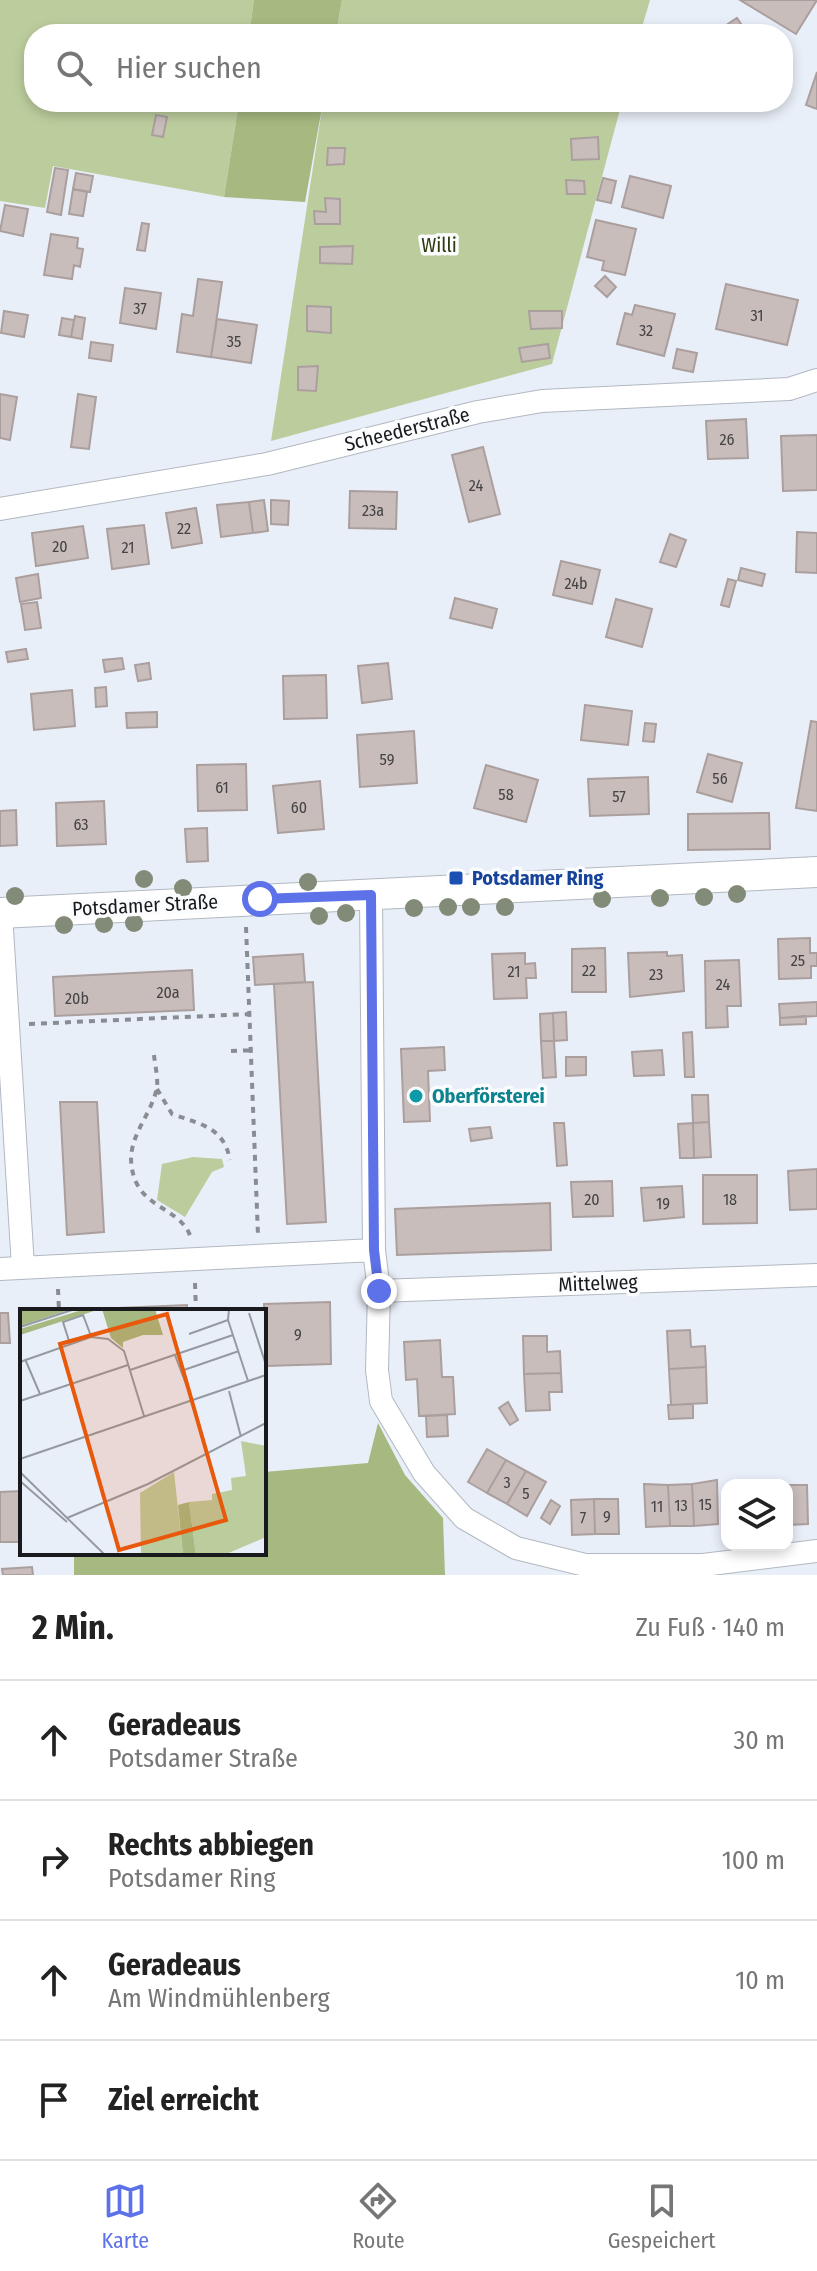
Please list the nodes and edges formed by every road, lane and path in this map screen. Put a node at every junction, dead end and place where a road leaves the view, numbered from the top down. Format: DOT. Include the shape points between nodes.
graph roads {
  1 [pos="817,380"];
  2 [pos="0,509"];
  3 [pos="817,872"];
  4 [pos="371,895"];
  5 [pos="0,913"];
  6 [pos="246,927"];
  7 [pos="251,1014"];
  8 [pos="8,1025"];
  9 [pos="252,1050"];
  10 [pos="231,1051"];
  11 [pos="154,1055"];
  12 [pos="157,1086"];
  13 [pos="230,1160"];
  14 [pos="374,1250"];
  15 [pos="259,1254"];
  16 [pos="193,1258"];
  17 [pos="23,1267"];
  18 [pos="0,1269"];
  19 [pos="817,1275"];
  20 [pos="379,1291"];
  21 [pos="817,1551"];
  22 [pos="746,1568"];
  23 [pos="585,1570"];
  1 -- 2 [label="street, Scheederstraße" via="789,389 542,401 267,464"];
  3 -- 4 [label="main road, Potsdamer Straße"];
  4 -- 5 [label="main road, Potsdamer Straße"];
  4 -- 14 [label="street"];
  5 -- 8 [label="street"];
  6 -- 7 [label="path"];
  7 -- 8 [label="path"];
  7 -- 9 [label="path"];
  8 -- 17 [label="street"];
  9 -- 10 [label="path"];
  9 -- 15 [label="path"];
  11 -- 12 [label="path"];
  12 -- 13 [label="path" via="172,1114 203,1124 223,1138"];
  12 -- 16 [label="path" via="137,1129 132,1166 150,1201 189,1231"];
  14 -- 15 [label="street"];
  14 -- 20 [label="street"];
  15 -- 16 [label="street"];
  16 -- 17 [label="street"];
  17 -- 18 [label="street"];
  19 -- 20 [label="street, Mittelweg"];
  20 -- 23 [label="street" via="381,1401 424,1473 464,1518 516,1548"];
  21 -- 22 [label="street"];
  22 -- 23 [label="street"];
}
